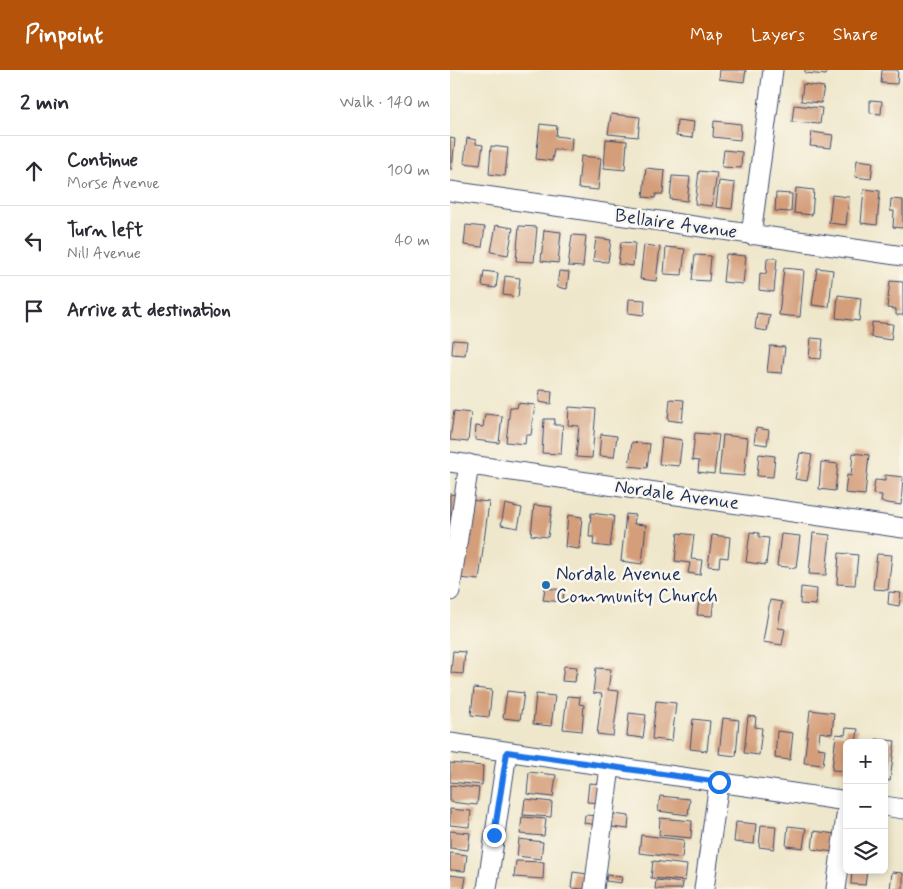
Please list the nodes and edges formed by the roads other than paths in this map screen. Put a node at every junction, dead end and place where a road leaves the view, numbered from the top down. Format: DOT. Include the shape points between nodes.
graph roads {
  1 [pos="773,70"];
  2 [pos="450,191"];
  3 [pos="751,234"];
  4 [pos="903,256"];
  5 [pos="450,462"];
  6 [pos="469,464"];
  7 [pos="903,528"];
  8 [pos="450,591"];
  9 [pos="450,743"];
  10 [pos="507,752"];
  11 [pos="610,766"];
  12 [pos="719,782"];
  13 [pos="843,800"];
  14 [pos="888,807"];
  15 [pos="903,809"];
  16 [pos="844,829"];
  17 [pos="487,889"];
  18 [pos="594,889"];
  19 [pos="704,889"];
  20 [pos="836,889"];
  1 -- 3 [label="street"];
  2 -- 3 [label="street, Bellaire Avenue"];
  3 -- 4 [label="street, Bellaire Avenue"];
  5 -- 6 [label="street, Nordale Avenue"];
  6 -- 7 [label="street, Nordale Avenue"];
  6 -- 8 [label="street"];
  9 -- 10 [label="street"];
  10 -- 11 [label="street"];
  10 -- 17 [label="street"];
  11 -- 12 [label="street"];
  11 -- 18 [label="street"];
  12 -- 13 [label="street"];
  12 -- 19 [label="street"];
  14 -- 15 [label="street"];
  16 -- 20 [label="street"];
}
